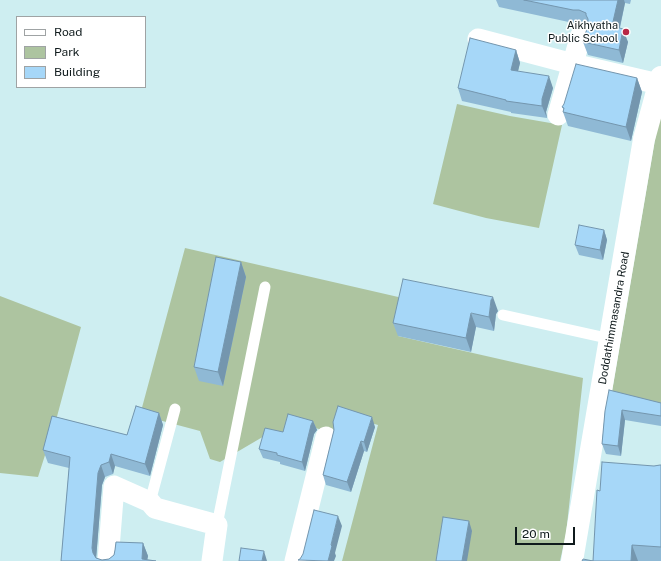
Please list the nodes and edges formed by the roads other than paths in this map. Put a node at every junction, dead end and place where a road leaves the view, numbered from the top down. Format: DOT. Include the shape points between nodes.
graph roads {
  1 [pos="581,35"];
  2 [pos="478,39"];
  3 [pos="573,64"];
  4 [pos="660,81"];
  5 [pos="558,115"];
  6 [pos="264,288"];
  7 [pos="503,315"];
  8 [pos="611,339"];
  9 [pos="175,409"];
  10 [pos="326,437"];
  11 [pos="150,502"];
  12 [pos="217,525"];
  13 [pos="108,561"];
  14 [pos="212,561"];
  15 [pos="295,561"];
  16 [pos="572,561"];
  1 -- 3 [label="street"];
  2 -- 3 [label="street"];
  3 -- 4 [label="street"];
  3 -- 5 [label="street"];
  4 -- 8 [label="street, Doddathimmasandra Road" via="644,139"];
  6 -- 12 [label="lane"];
  7 -- 8 [label="lane"];
  8 -- 16 [label="street, Doddathimmasandra Road" via="596,465"];
  9 -- 11 [label="lane"];
  10 -- 15 [label="street"];
  11 -- 12 [label="street" via="155,508"];
  11 -- 13 [label="street" via="114,486"];
  12 -- 14 [label="street"];
}
